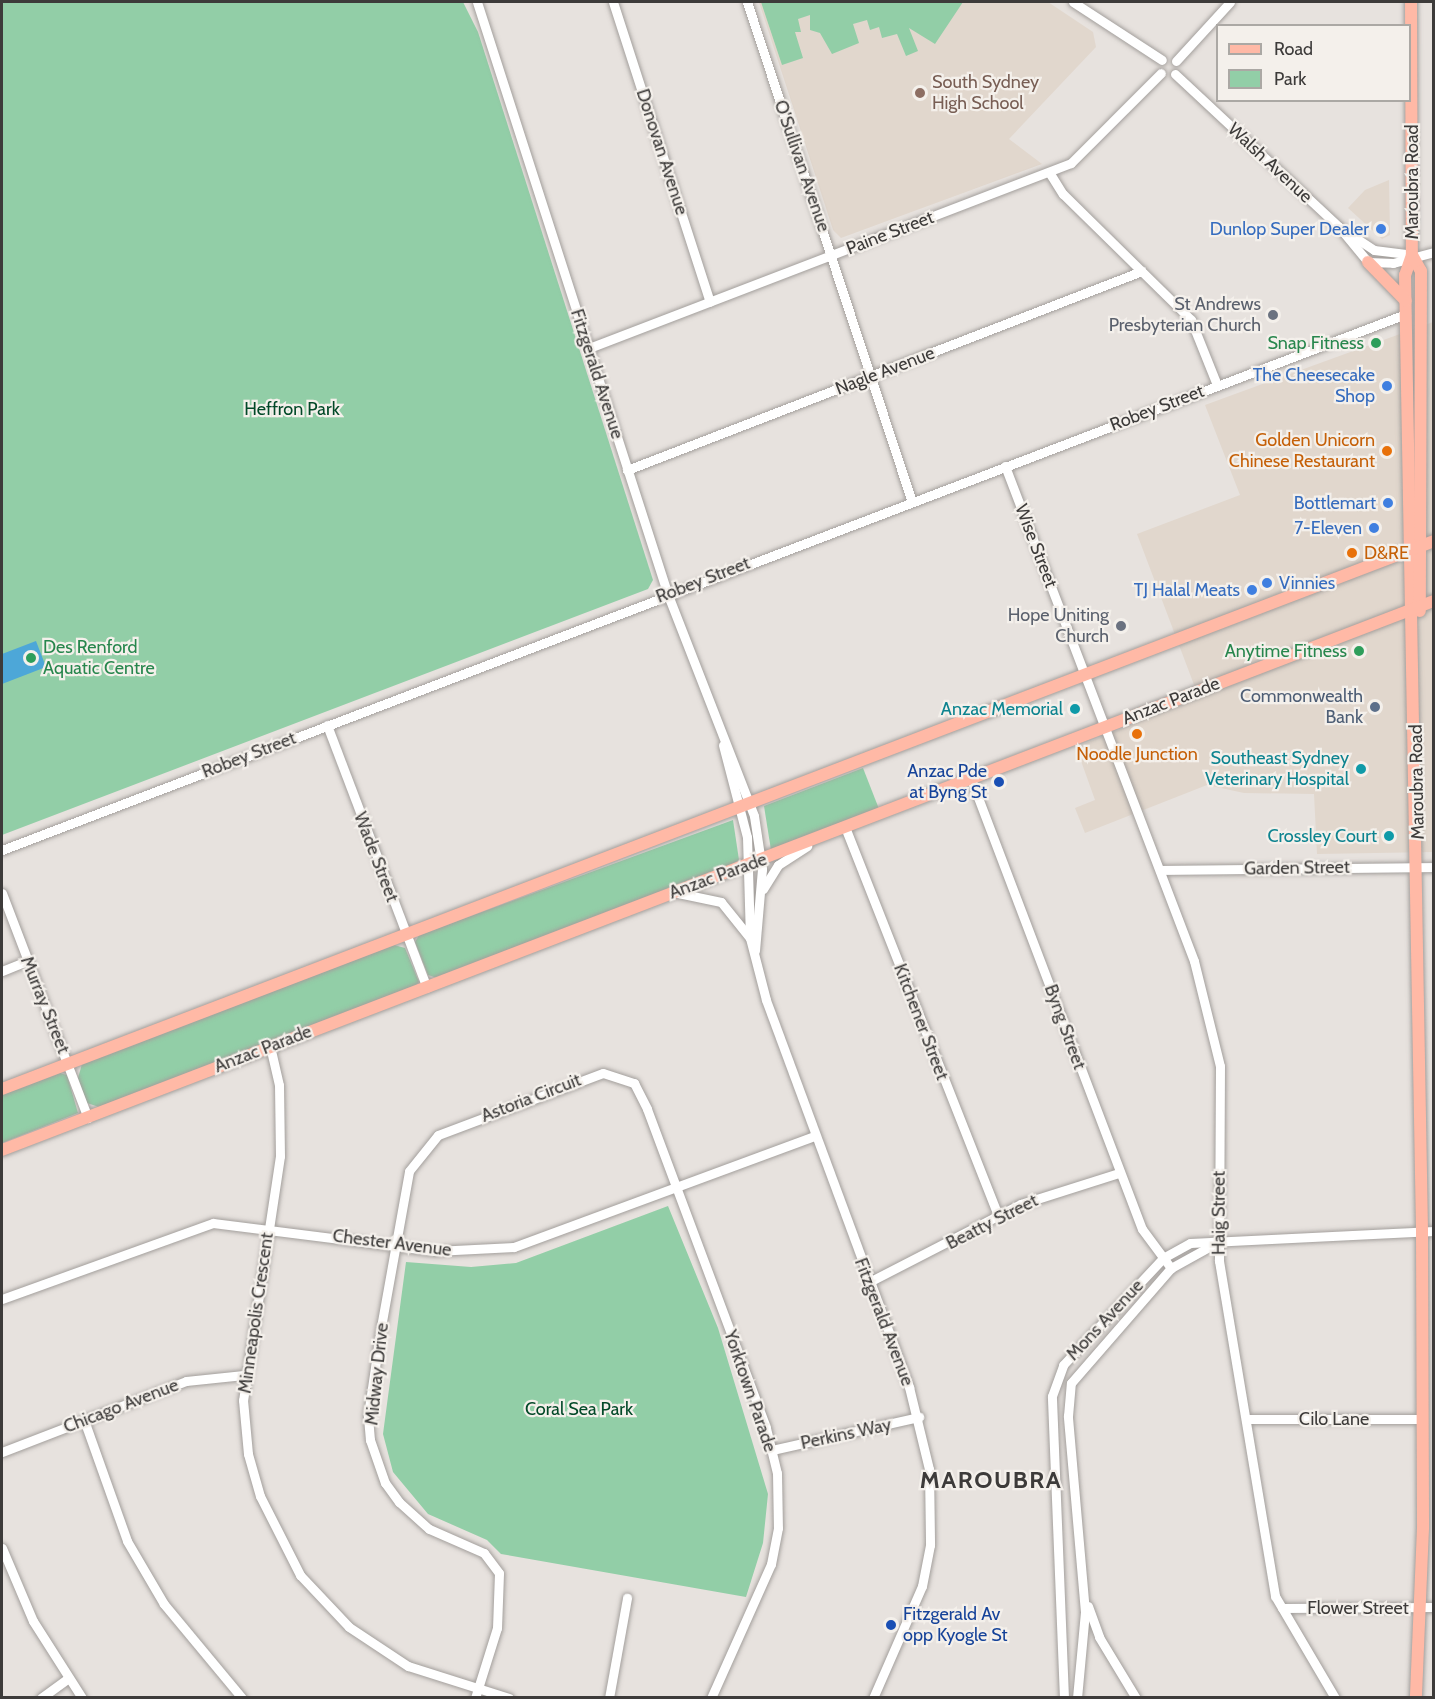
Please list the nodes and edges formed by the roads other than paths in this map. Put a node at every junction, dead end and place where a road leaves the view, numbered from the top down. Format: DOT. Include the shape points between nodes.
graph roads {
  1 [pos="477,2"];
  2 [pos="613,2"];
  3 [pos="747,2"];
  4 [pos="1073,2"];
  5 [pos="1230,2"];
  6 [pos="1411,2"];
  7 [pos="1162,60"];
  8 [pos="1176,61"];
  9 [pos="1161,73"];
  10 [pos="1175,74"];
  11 [pos="1049,171"];
  12 [pos="1339,227"];
  13 [pos="1434,252"];
  14 [pos="832,255"];
  15 [pos="1412,255"];
  16 [pos="1368,262"];
  17 [pos="1142,271"];
  18 [pos="1406,301"];
  19 [pos="710,302"];
  20 [pos="1406,314"];
  21 [pos="589,348"];
  22 [pos="872,376"];
  23 [pos="1217,386"];
  24 [pos="1005,466"];
  25 [pos="627,470"];
  26 [pos="912,502"];
  27 [pos="1428,543"];
  28 [pos="1409,550"];
  29 [pos="668,595"];
  30 [pos="1428,603"];
  31 [pos="1410,609"];
  32 [pos="1415,622"];
  33 [pos="1085,675"];
  34 [pos="327,725"];
  35 [pos="1105,727"];
  36 [pos="970,779"];
  37 [pos="746,806"];
  38 [pos="845,827"];
  39 [pos="833,832"];
  40 [pos="2,850"];
  41 [pos="756,862"];
  42 [pos="1418,867"];
  43 [pos="1434,867"];
  44 [pos="1161,870"];
  45 [pos="761,892"];
  46 [pos="2,893"];
  47 [pos="671,893"];
  48 [pos="406,934"];
  49 [pos="750,938"];
  50 [pos="756,951"];
  51 [pos="27,961"];
  52 [pos="2,971"];
  53 [pos="427,988"];
  54 [pos="270,1046"];
  55 [pos="68,1064"];
  56 [pos="2,1089"];
  57 [pos="88,1118"];
  58 [pos="814,1136"];
  59 [pos="2,1150"];
  60 [pos="1119,1173"];
  61 [pos="676,1188"];
  62 [pos="998,1216"];
  63 [pos="268,1226"];
  64 [pos="1428,1231"];
  65 [pos="1218,1242"];
  66 [pos="395,1246"];
  67 [pos="1163,1258"];
  68 [pos="1171,1268"];
  69 [pos="869,1282"];
  70 [pos="2,1299"];
  71 [pos="244,1375"];
  72 [pos="919,1417"];
  73 [pos="1246,1419"];
  74 [pos="1422,1419"];
  75 [pos="84,1420"];
  76 [pos="772,1450"];
  77 [pos="2,1452"];
  78 [pos="2,1548"];
  79 [pos="1083,1586"];
  80 [pos="627,1598"];
  81 [pos="1420,1607"];
  82 [pos="1434,1607"];
  83 [pos="1282,1608"];
  84 [pos="69,1678"];
  85 [pos="476,1693"];
  86 [pos="41,1698"];
  87 [pos="82,1698"];
  88 [pos="242,1698"];
  89 [pos="509,1698"];
  90 [pos="609,1698"];
  91 [pos="711,1698"];
  92 [pos="873,1698"];
  93 [pos="1064,1698"];
  94 [pos="1077,1698"];
  95 [pos="1136,1698"];
  96 [pos="1335,1698"];
  97 [pos="1416,1698"];
  1 -- 21 [label="street, Fitzgerald Avenue"];
  2 -- 19 [label="street, Donovan Avenue"];
  3 -- 14 [label="street, O'Sullivan Avenue"];
  4 -- 7 [label="street"];
  5 -- 8 [label="street"];
  6 -- 15 [label="main road, Maroubra Road"];
  7 -- 8 [label="street"];
  7 -- 9 [label="street"];
  8 -- 10 [label="street"];
  9 -- 10 [label="street"];
  9 -- 11 [label="street, Paine Street" via="1085,154"];
  10 -- 12 [label="street, Walsh Avenue"];
  11 -- 14 [label="street, Paine Street"];
  11 -- 17 [label="street" via="1063,194"];
  12 -- 15 [label="street, Walsh Avenue" via="1374,250"];
  12 -- 16 [label="street, Walsh Avenue"];
  13 -- 15 [label="street"];
  14 -- 19 [label="street, Paine Street"];
  14 -- 22 [label="street, O'Sullivan Avenue"];
  15 -- 16 [label="street" via="1393,263"];
  15 -- 18 [label="main road, Maroubra Road" via="1405,272"];
  15 -- 27 [label="main road, Maroubra Road" via="1420,271"];
  16 -- 18 [label="main road"];
  17 -- 22 [label="street, Nagle Avenue"];
  17 -- 23 [label="street" via="1191,320"];
  18 -- 20 [label="main road, Maroubra Road"];
  19 -- 21 [label="street, Paine Street"];
  20 -- 23 [label="street, Robey Street"];
  20 -- 28 [label="main road, Maroubra Road"];
  21 -- 25 [label="street, Fitzgerald Avenue"];
  22 -- 25 [label="street, Nagle Avenue"];
  22 -- 26 [label="street, O'Sullivan Avenue"];
  23 -- 24 [label="street, Robey Street"];
  24 -- 26 [label="street, Robey Street"];
  24 -- 33 [label="street, Wise Street"];
  25 -- 29 [label="street, Fitzgerald Avenue"];
  26 -- 29 [label="street, Robey Street"];
  27 -- 28 [label="main road"];
  27 -- 30 [label="main road, Maroubra Road"];
  28 -- 31 [label="main road, Maroubra Road"];
  28 -- 33 [label="main road"];
  29 -- 34 [label="street, Robey Street"];
  29 -- 37 [label="street, Fitzgerald Avenue"];
  30 -- 31 [label="main road, Anzac Parade"];
  30 -- 32 [label="main road, Maroubra Road"];
  31 -- 32 [label="main road, Maroubra Road"];
  31 -- 35 [label="main road, Anzac Parade"];
  32 -- 42 [label="main road, Maroubra Road"];
  33 -- 35 [label="street, Wise Street"];
  33 -- 37 [label="main road"];
  34 -- 40 [label="street, Robey Street"];
  34 -- 48 [label="street, Wade Street"];
  35 -- 36 [label="main road, Anzac Parade"];
  35 -- 44 [label="street, Haig Street"];
  36 -- 38 [label="main road, Anzac Parade"];
  36 -- 60 [label="street, Byng Street"];
  37 -- 41 [label="street, Fitzgerald Avenue"];
  37 -- 48 [label="main road"];
  38 -- 39 [label="main road, Anzac Parade"];
  38 -- 62 [label="street, Kitchener Street"];
  39 -- 41 [label="main road, Anzac Parade"];
  39 -- 45 [label="street" via="782,861"];
  41 -- 45 [label="street, Fitzgerald Avenue"];
  41 -- 47 [label="main road, Anzac Parade"];
  41 -- 49 [label="street, Fitzgerald Avenue"];
  42 -- 43 [label="street, Garden Street"];
  42 -- 44 [label="street, Garden Street"];
  42 -- 64 [label="main road, Maroubra Road"];
  44 -- 65 [label="street, Haig Street" via="1194,961 1220,1066"];
  45 -- 50 [label="street, Fitzgerald Avenue"];
  46 -- 51 [label="street, Murray Street"];
  47 -- 49 [label="street" via="698,893 722,902"];
  47 -- 53 [label="main road, Anzac Parade"];
  48 -- 53 [label="street, Wade Street"];
  48 -- 55 [label="main road"];
  49 -- 50 [label="street, Fitzgerald Avenue"];
  50 -- 58 [label="street, Fitzgerald Avenue" via="766,1000"];
  51 -- 52 [label="street"];
  51 -- 55 [label="street, Murray Street"];
  53 -- 54 [label="main road, Anzac Parade"];
  54 -- 57 [label="main road, Anzac Parade"];
  54 -- 63 [label="street, Minneapolis Crescent" via="281,1118"];
  55 -- 56 [label="main road"];
  55 -- 57 [label="street, Murray Street"];
  57 -- 59 [label="main road, Anzac Parade"];
  58 -- 61 [label="street, Chester Avenue"];
  58 -- 69 [label="street, Fitzgerald Avenue"];
  60 -- 62 [label="street, Beatty Street"];
  60 -- 67 [label="street, Byng Street" via="1142,1229"];
  61 -- 66 [label="street, Chester Avenue" via="514,1247 435,1251"];
  61 -- 66 [label="street, Astoria Circuit" via="634,1083 613,1074 590,1076 428,1142 409,1171"];
  61 -- 76 [label="street, Yorktown Parade"];
  62 -- 69 [label="street, Beatty Street"];
  63 -- 66 [label="street, Chester Avenue"];
  63 -- 70 [label="street, Chester Avenue" via="225,1221 191,1227"];
  63 -- 71 [label="street, Minneapolis Crescent"];
  64 -- 65 [label="street, Mons Avenue"];
  64 -- 74 [label="main road, Maroubra Road"];
  65 -- 67 [label="street, Mons Avenue" via="1203,1239"];
  65 -- 68 [label="street, Mons Avenue"];
  65 -- 73 [label="street, Haig Street"];
  66 -- 85 [label="street, Midway Drive" via="368,1415 370,1440 385,1483 399,1502 429,1528 484,1553 499,1573 497,1628"];
  67 -- 68 [label="street, Byng Street"];
  67 -- 93 [label="street, Mons Avenue" via="1072,1353 1055,1379"];
  68 -- 79 [label="street, Mons Avenue" via="1071,1383 1068,1416"];
  69 -- 72 [label="street, Fitzgerald Avenue"];
  71 -- 75 [label="street, Chicago Avenue" via="186,1381"];
  71 -- 85 [label="street, Minneapolis Crescent" via="243,1416 254,1479 300,1575 341,1619 386,1654"];
  72 -- 76 [label="street, Perkins Way"];
  72 -- 92 [label="street, Fitzgerald Avenue" via="929,1468 930,1545 922,1586"];
  73 -- 74 [label="street, Cilo Lane"];
  73 -- 83 [label="street, Haig Street" via="1275,1596"];
  74 -- 81 [label="main road, Maroubra Road"];
  75 -- 77 [label="street, Chicago Avenue"];
  75 -- 88 [label="street" via="127,1541 164,1604"];
  76 -- 91 [label="street, Yorktown Parade" via="779,1509 771,1564"];
  78 -- 84 [label="street" via="33,1622"];
  79 -- 94 [label="street, Mons Avenue"];
  79 -- 95 [label="street" via="1094,1627"];
  80 -- 90 [label="street"];
  81 -- 82 [label="street, Flower Street"];
  81 -- 83 [label="street, Flower Street"];
  81 -- 97 [label="main road, Maroubra Road"];
  83 -- 96 [label="street, Haig Street"];
  84 -- 86 [label="street"];
  84 -- 87 [label="street"];
  85 -- 89 [label="street, Minneapolis Crescent"];
}
